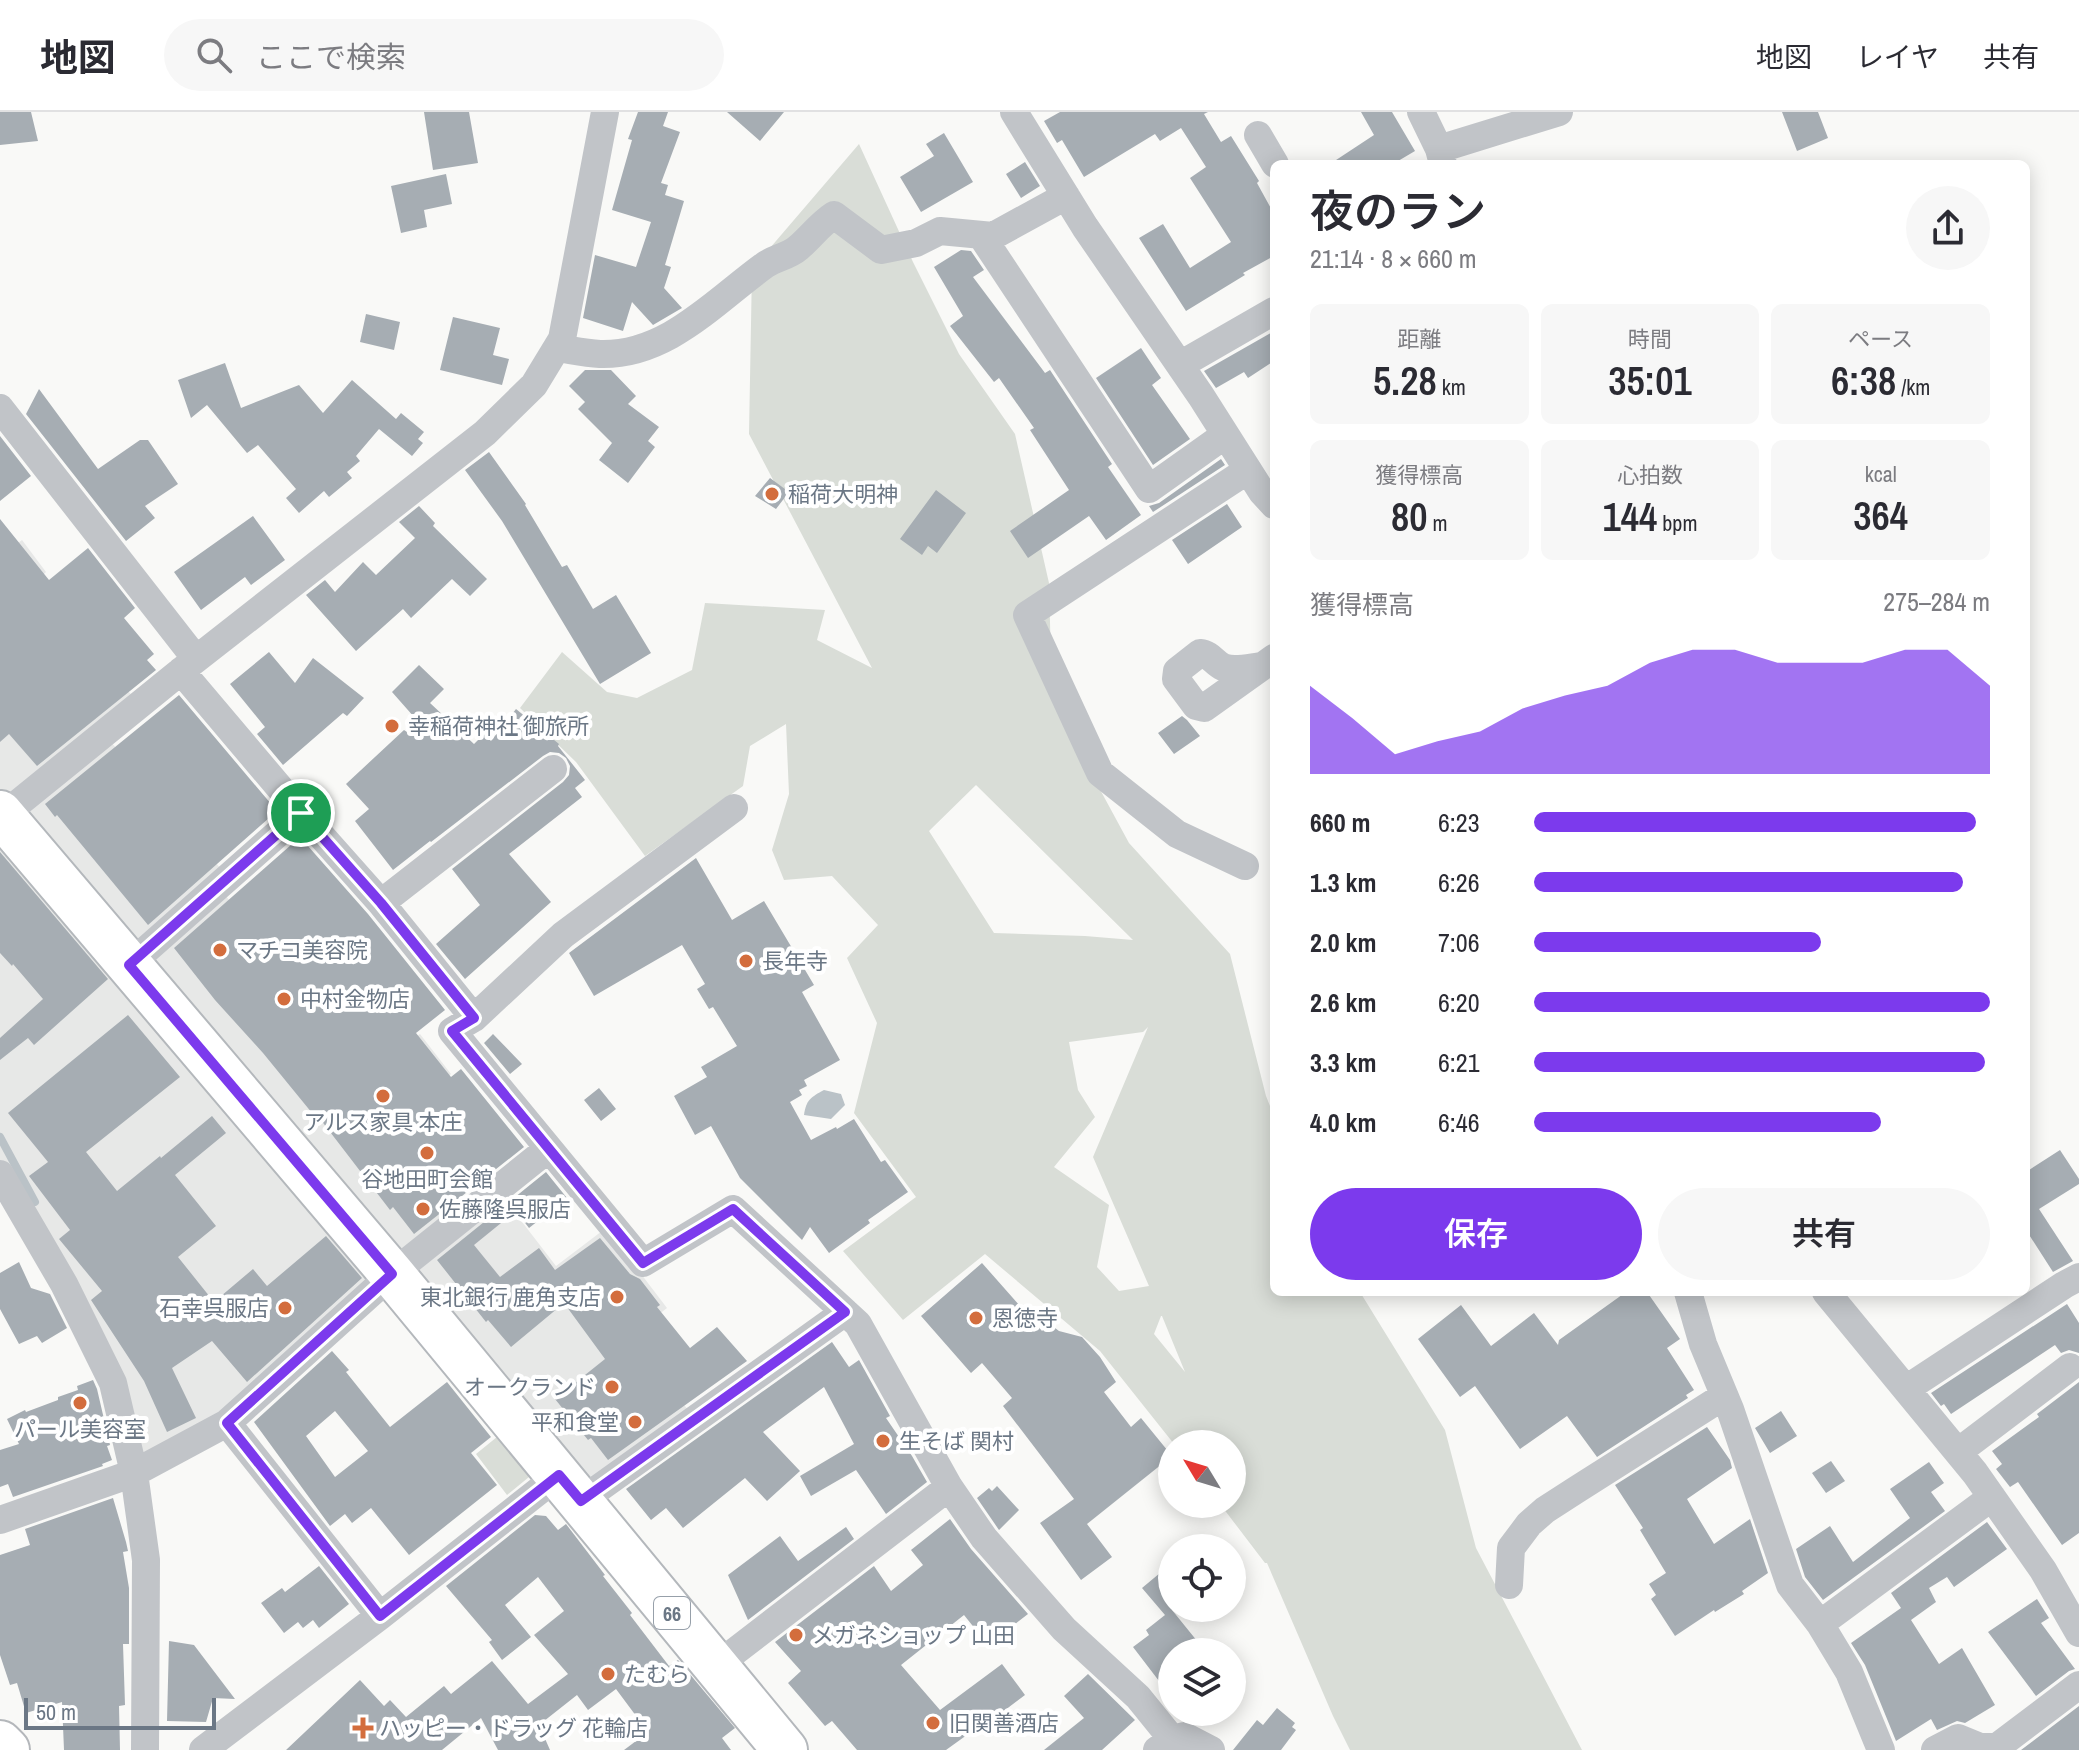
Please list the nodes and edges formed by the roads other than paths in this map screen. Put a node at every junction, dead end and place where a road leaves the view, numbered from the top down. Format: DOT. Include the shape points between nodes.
graph roads {
  1 [pos="605,112"];
  2 [pos="1014,112"];
  3 [pos="1421,112"];
  4 [pos="1559,112"];
  5 [pos="1258,135"];
  6 [pos="1441,157"];
  7 [pos="1273,160"];
  8 [pos="1066,196"];
  9 [pos="981,235"];
  10 [pos="1270,313"];
  11 [pos="557,348"];
  12 [pos="1180,365"];
  13 [pos="0,408"];
  14 [pos="1225,435"];
  15 [pos="1248,470"];
  16 [pos="1270,501"];
  17 [pos="188,665"];
  18 [pos="553,769"];
  19 [pos="734,808"];
  20 [pos="301,813"];
  21 [pos="1,816"];
  22 [pos="1245,866"];
  23 [pos="381,903"];
  24 [pos="129,965"];
  25 [pos="474,1018"];
  26 [pos="548,1149"];
  27 [pos="0,1174"];
  28 [pos="392,1274"];
  29 [pos="2079,1277"];
  30 [pos="1689,1296"];
  31 [pos="1829,1296"];
  32 [pos="845,1312"];
  33 [pos="2070,1367"];
  34 [pos="1906,1389"];
  35 [pos="1724,1396"];
  36 [pos="227,1423"];
  37 [pos="1958,1452"];
  38 [pos="134,1473"];
  39 [pos="949,1487"];
  40 [pos="570,1488"];
  41 [pos="1992,1497"];
  42 [pos="0,1519"];
  43 [pos="1509,1585"];
  44 [pos="380,1616"];
  45 [pos="1820,1624"];
  46 [pos="2079,1633"];
  47 [pos="716,1666"];
  48 [pos="2079,1685"];
  49 [pos="0,1743"];
  50 [pos="1165,1744"];
  51 [pos="7,1750"];
  52 [pos="145,1750"];
  53 [pos="203,1750"];
  54 [pos="785,1750"];
  55 [pos="1211,1750"];
  56 [pos="1881,1750"];
  57 [pos="1935,1750"];
  1 -- 11 [label="street"];
  2 -- 8 [label="street"];
  3 -- 6 [label="street"];
  4 -- 6 [label="street"];
  5 -- 7 [label="street"];
  8 -- 9 [label="street" via="993,236"];
  8 -- 12 [label="street"];
  9 -- 11 [label="street" via="940,231 916,243 881,250 834,215 796,250 768,264 667,337 601,354"];
  9 -- 14 [label="street" via="1149,489"];
  10 -- 12 [label="street"];
  11 -- 17 [label="street" via="534,385 485,433"];
  12 -- 14 [label="street"];
  13 -- 17 [label="street"];
  14 -- 15 [label="street"];
  15 -- 16 [label="street"];
  15 -- 22 [label="street" via="1027,615 1100,773 1177,834"];
  17 -- 20 [label="street"];
  17 -- 21 [label="street"];
  18 -- 23 [label="street"];
  19 -- 25 [label="street" via="563,935"];
  20 -- 23 [label="street"];
  20 -- 24 [label="street"];
  21 -- 24 [label="main road, 66"];
  23 -- 25 [label="street"];
  24 -- 28 [label="main road, 66"];
  25 -- 26 [label="street" via="452,1031"];
  26 -- 28 [label="street"];
  26 -- 32 [label="street" via="643,1263 733,1209"];
  27 -- 38 [label="street" via="113,1383"];
  28 -- 36 [label="street"];
  28 -- 40 [label="main road, 66"];
  29 -- 34 [label="street"];
  30 -- 35 [label="street"];
  31 -- 34 [label="street"];
  32 -- 39 [label="street" via="858,1324"];
  32 -- 40 [label="street"];
  33 -- 37 [label="street"];
  34 -- 37 [label="street"];
  35 -- 43 [label="street" via="1529,1524 1511,1548"];
  35 -- 45 [label="street" via="1790,1585"];
  36 -- 38 [label="street"];
  36 -- 44 [label="street"];
  37 -- 41 [label="street"];
  38 -- 42 [label="street"];
  38 -- 52 [label="street" via="146,1560"];
  39 -- 47 [label="street"];
  39 -- 50 [label="street" via="984,1538 1064,1629 1138,1697"];
  40 -- 44 [label="street"];
  40 -- 47 [label="main road, 66"];
  41 -- 45 [label="street"];
  41 -- 46 [label="street"];
  44 -- 53 [label="street"];
  45 -- 56 [label="street" via="1849,1672"];
  47 -- 54 [label="main road, 66"];
  48 -- 57 [label="street" via="1997,1747 1958,1738"];
  49 -- 51 [label="main road"];
  50 -- 55 [label="street" via="1184,1736"];
}
